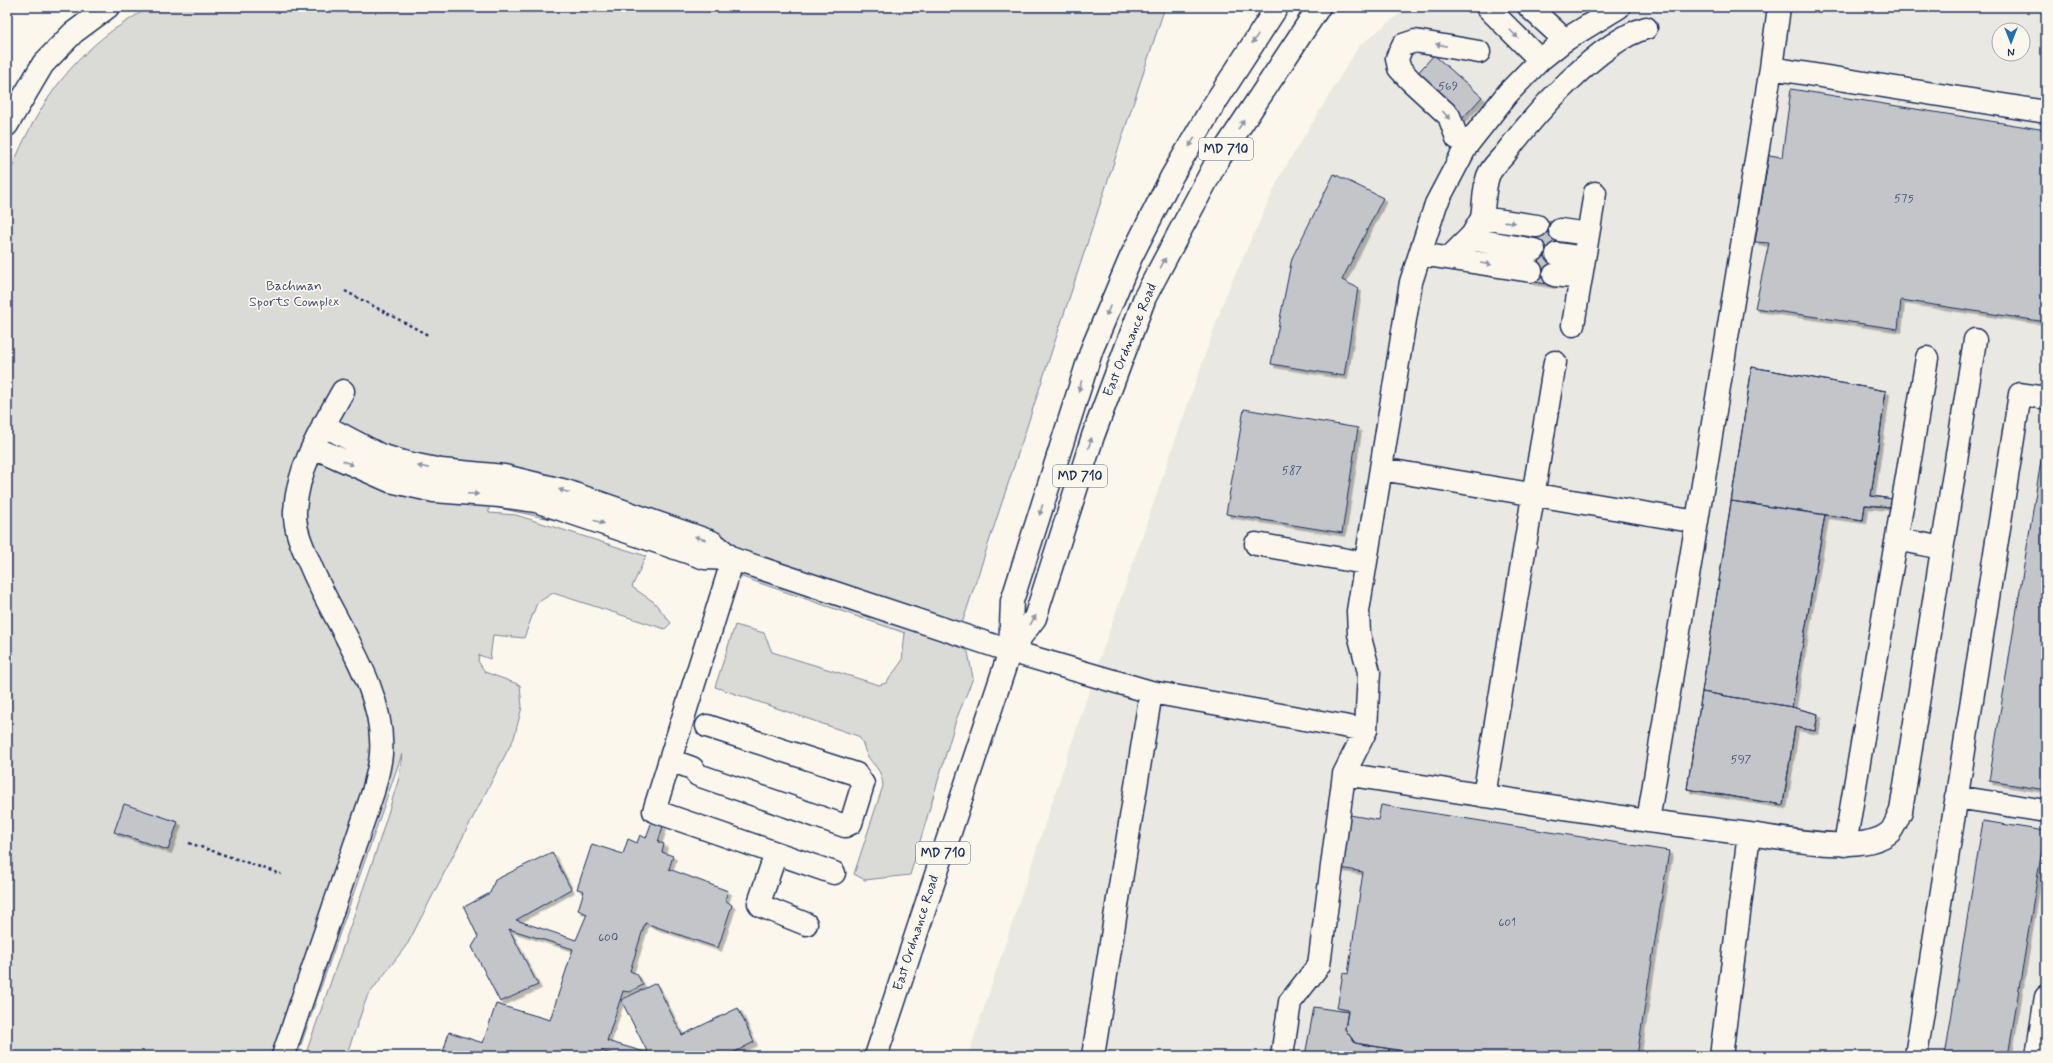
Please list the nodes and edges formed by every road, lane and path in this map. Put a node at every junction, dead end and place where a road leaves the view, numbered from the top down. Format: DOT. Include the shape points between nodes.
graph roads {
  1 [pos="108,7"];
  2 [pos="1277,7"];
  3 [pos="1319,7"];
  4 [pos="1487,7"];
  5 [pos="1528,7"];
  6 [pos="1619,7"];
  7 [pos="1779,7"];
  8 [pos="1646,28"];
  9 [pos="1565,40"];
  10 [pos="1479,52"];
  11 [pos="1540,60"];
  12 [pos="1771,68"];
  13 [pos="2046,112"];
  14 [pos="7,125"];
  15 [pos="1457,138"];
  16 [pos="1595,193"];
  17 [pos="1482,218"];
  18 [pos="1537,226"];
  19 [pos="1560,230"];
  20 [pos="1588,234"];
  21 [pos="1466,242"];
  22 [pos="1420,254"];
  23 [pos="1557,254"];
  24 [pos="1449,258"];
  25 [pos="1582,268"];
  26 [pos="1554,275"];
  27 [pos="345,291"];
  28 [pos="1573,325"];
  29 [pos="428,335"];
  30 [pos="1975,340"];
  31 [pos="1928,358"];
  32 [pos="1555,362"];
  33 [pos="343,391"];
  34 [pos="2046,398"];
  35 [pos="324,425"];
  36 [pos="313,447"];
  37 [pos="1380,469"];
  38 [pos="1534,494"];
  39 [pos="1697,522"];
  40 [pos="1897,538"];
  41 [pos="1256,544"];
  42 [pos="1942,548"];
  43 [pos="733,559"];
  44 [pos="1365,563"];
  45 [pos="1010,651"];
  46 [pos="1151,692"];
  47 [pos="684,716"];
  48 [pos="1366,730"];
  49 [pos="669,765"];
  50 [pos="1344,774"];
  51 [pos="1484,796"];
  52 [pos="1956,797"];
  53 [pos="2046,811"];
  54 [pos="1648,821"];
  55 [pos="1749,834"];
  56 [pos="189,843"];
  57 [pos="1844,845"];
  58 [pos="776,853"];
  59 [pos="834,873"];
  60 [pos="281,874"];
  61 [pos="806,924"];
  62 [pos="2046,996"];
  63 [pos="284,1056"];
  64 [pos="876,1056"];
  65 [pos="1093,1056"];
  66 [pos="1282,1056"];
  67 [pos="1721,1056"];
  68 [pos="1916,1056"];
  69 [pos="2037,1056"];
  1 -- 14 [label="main road" via="73,33 43,64"];
  2 -- 45 [label="main road, East Ordnance Road / MD 710, one-way" via="1214,103 1172,176 1131,257 1092,349 1012,601"];
  45 -- 3 [label="main road, East Ordnance Road / MD 710, one-way" via="1035,618 1093,436 1145,297 1216,164"];
  4 -- 11 [label="main road, one-way"];
  5 -- 9 [label="main road"];
  6 -- 9 [label="main road"];
  7 -- 12 [label="main road"];
  8 -- 17 [label="main road" via="1632,32 1597,56 1522,131 1488,176"];
  9 -- 11 [label="main road"];
  10 -- 15 [label="main road, one-way" via="1415,41 1403,45 1397,58 1400,68 1410,80 1449,116"];
  11 -- 22 [label="main road" via="1508,93 1467,145 1436,204"];
  12 -- 13 [label="main road"];
  12 -- 39 [label="main road"];
  16 -- 20 [label="main road"];
  17 -- 18 [label="main road, one-way"];
  17 -- 21 [label="main road"];
  19 -- 20 [label="main road"];
  20 -- 25 [label="main road"];
  21 -- 24 [label="main road"];
  24 -- 21 [label="main road, one-way" via="1532,261 1476,240"];
  22 -- 24 [label="main road"];
  22 -- 37 [label="main road" via="1411,282"];
  23 -- 25 [label="main road"];
  25 -- 26 [label="main road"];
  25 -- 28 [label="main road"];
  27 -- 29 [label="path"];
  30 -- 42 [label="main road"];
  31 -- 40 [label="main road"];
  32 -- 38 [label="main road"];
  33 -- 35 [label="main road"];
  34 -- 52 [label="main road" via="2020,394"];
  35 -- 36 [label="main road"];
  43 -- 35 [label="main road, one-way" via="712,542 566,491 504,476 441,470 407,463 380,455"];
  36 -- 43 [label="main road, one-way" via="390,481 434,491 536,501 705,558"];
  36 -- 63 [label="main road" via="304,468 297,498 295,512 299,537 315,577 369,687 378,714 381,752 373,792"];
  37 -- 38 [label="main road"];
  37 -- 44 [label="main road"];
  38 -- 39 [label="main road"];
  38 -- 51 [label="main road"];
  39 -- 54 [label="main road"];
  40 -- 42 [label="main road"];
  40 -- 57 [label="main road"];
  41 -- 44 [label="main road"];
  42 -- 57 [label="main road" via="1901,811 1890,832 1870,842"];
  43 -- 45 [label="main road"];
  43 -- 47 [label="main road"];
  44 -- 48 [label="main road" via="1358,611 1359,634 1369,672"];
  45 -- 46 [label="main road"];
  45 -- 64 [label="main road, East Ordnance Road / MD 710"];
  46 -- 48 [label="main road"];
  46 -- 65 [label="main road"];
  47 -- 49 [label="main road"];
  47 -- 49 [label="main road" via="706,719 707,726 856,774 863,784 851,823 845,826 698,775 692,768"];
  48 -- 50 [label="main road"];
  49 -- 58 [label="main road" via="654,811"];
  50 -- 51 [label="main road"];
  50 -- 66 [label="main road" via="1319,965 1290,1002"];
  51 -- 54 [label="main road"];
  52 -- 53 [label="main road"];
  52 -- 68 [label="main road"];
  54 -- 55 [label="main road"];
  55 -- 57 [label="main road"];
  55 -- 67 [label="main road"];
  56 -- 60 [label="path"];
  58 -- 59 [label="main road"];
  58 -- 61 [label="main road" via="759,903"];
  62 -- 69 [label="main road"];
}
